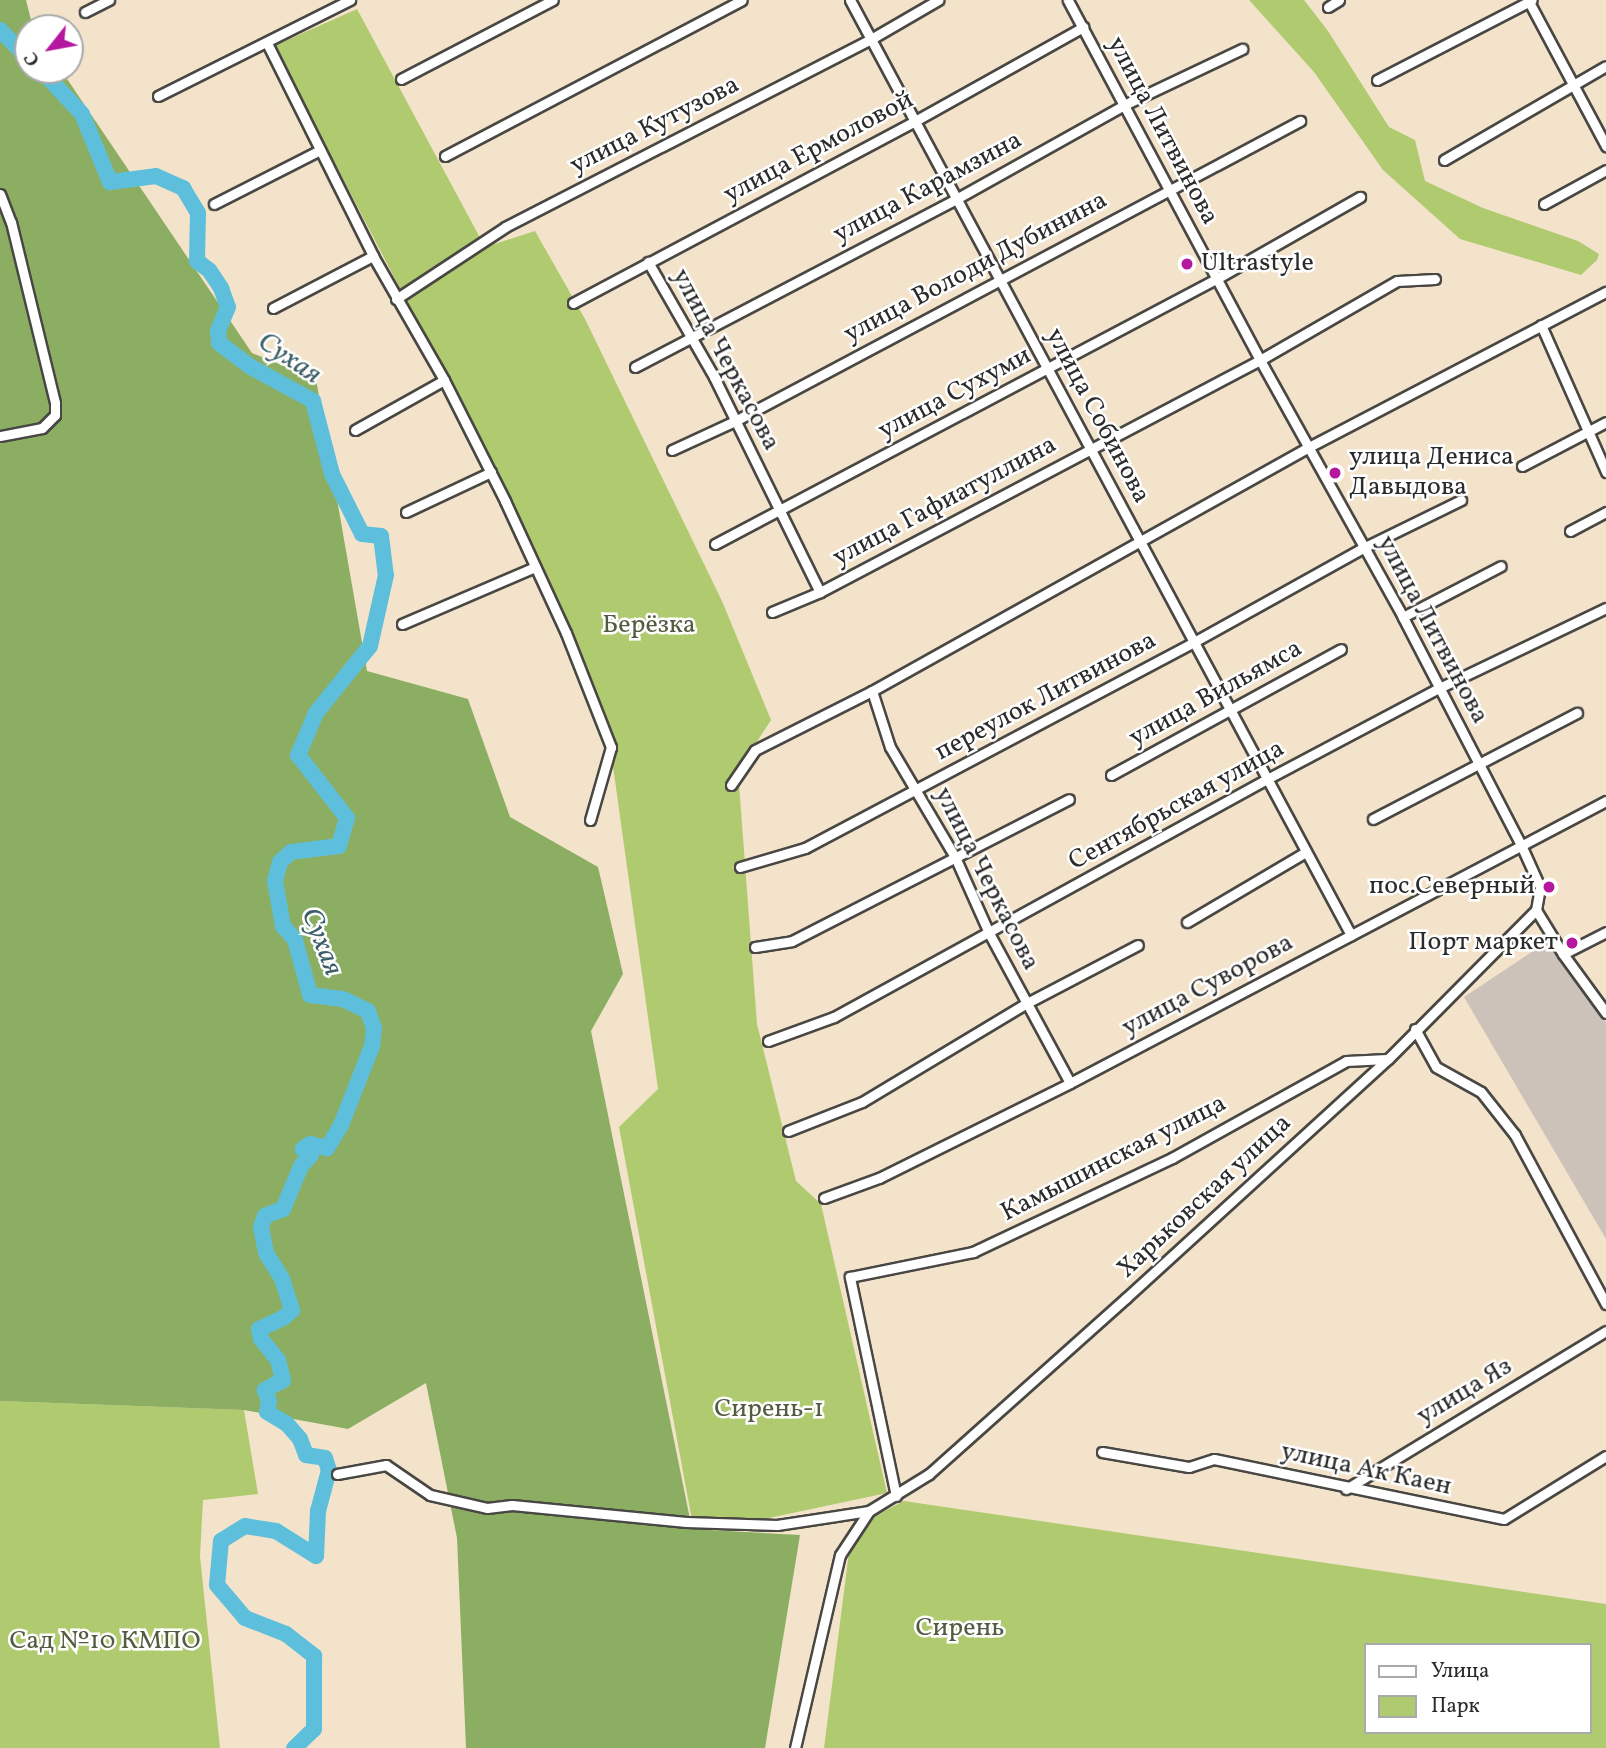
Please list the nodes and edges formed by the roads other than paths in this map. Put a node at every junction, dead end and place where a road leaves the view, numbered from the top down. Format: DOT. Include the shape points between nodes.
graph roads {
  1 [pos="109,0"];
  2 [pos="350,0"];
  3 [pos="553,0"];
  4 [pos="742,0"];
  5 [pos="850,0"];
  6 [pos="938,0"];
  7 [pos="1068,0"];
  8 [pos="1339,0"];
  9 [pos="1530,1"];
  10 [pos="1328,6"];
  11 [pos="85,12"];
  12 [pos="1083,27"];
  13 [pos="871,39"];
  14 [pos="267,43"];
  15 [pos="1242,48"];
  16 [pos="1606,66"];
  17 [pos="401,79"];
  18 [pos="1377,80"];
  19 [pos="1572,85"];
  20 [pos="158,96"];
  21 [pos="1124,105"];
  22 [pos="915,121"];
  23 [pos="1300,121"];
  24 [pos="1606,146"];
  25 [pos="320,150"];
  26 [pos="445,156"];
  27 [pos="1444,160"];
  28 [pos="1606,170"];
  29 [pos="1168,189"];
  30 [pos="0,194"];
  31 [pos="1360,197"];
  32 [pos="956,199"];
  33 [pos="214,204"];
  34 [pos="1545,204"];
  35 [pos="373,256"];
  36 [pos="648,262"];
  37 [pos="999,279"];
  38 [pos="1216,279"];
  39 [pos="1435,279"];
  40 [pos="1606,292"];
  41 [pos="397,299"];
  42 [pos="573,303"];
  43 [pos="273,308"];
  44 [pos="1541,325"];
  45 [pos="691,335"];
  46 [pos="1260,360"];
  47 [pos="635,367"];
  48 [pos="1047,369"];
  49 [pos="444,380"];
  50 [pos="735,421"];
  51 [pos="1606,422"];
  52 [pos="355,430"];
  53 [pos="1587,431"];
  54 [pos="0,436"];
  55 [pos="1309,447"];
  56 [pos="1090,448"];
  57 [pos="672,450"];
  58 [pos="1522,466"];
  59 [pos="491,472"];
  60 [pos="1606,472"];
  61 [pos="1461,500"];
  62 [pos="780,510"];
  63 [pos="406,512"];
  64 [pos="1606,512"];
  65 [pos="1570,531"];
  66 [pos="715,544"];
  67 [pos="1141,544"];
  68 [pos="1365,547"];
  69 [pos="1502,566"];
  70 [pos="535,567"];
  71 [pos="820,592"];
  72 [pos="1606,608"];
  73 [pos="772,612"];
  74 [pos="1403,617"];
  75 [pos="402,624"];
  76 [pos="1194,642"];
  77 [pos="1342,649"];
  78 [pos="1440,688"];
  79 [pos="872,691"];
  80 [pos="1230,709"];
  81 [pos="1577,713"];
  82 [pos="1478,762"];
  83 [pos="1111,775"];
  84 [pos="1267,779"];
  85 [pos="731,785"];
  86 [pos="917,789"];
  87 [pos="1069,799"];
  88 [pos="1606,800"];
  89 [pos="1373,819"];
  90 [pos="590,820"];
  91 [pos="1521,845"];
  92 [pos="1306,852"];
  93 [pos="955,857"];
  94 [pos="740,867"];
  95 [pos="1536,910"];
  96 [pos="1186,922"];
  97 [pos="989,933"];
  98 [pos="1606,933"];
  99 [pos="1351,935"];
  100 [pos="1138,946"];
  101 [pos="755,947"];
  102 [pos="1563,954"];
  103 [pos="1027,1003"];
  104 [pos="1606,1013"];
  105 [pos="1415,1029"];
  106 [pos="768,1041"];
  107 [pos="1388,1059"];
  108 [pos="1070,1083"];
  109 [pos="788,1131"];
  110 [pos="824,1198"];
  111 [pos="1606,1304"];
  112 [pos="1606,1331"];
  113 [pos="1102,1452"];
  114 [pos="1606,1456"];
  115 [pos="337,1474"];
  116 [pos="1346,1489"];
  117 [pos="896,1496"];
  118 [pos="869,1511"];
  119 [pos="795,1748"];
  1 -- 11 [label="street"];
  2 -- 14 [label="street"];
  3 -- 17 [label="street"];
  4 -- 26 [label="street"];
  5 -- 13 [label="street, улица Собинова"];
  6 -- 13 [label="street, улица Кутузова"];
  7 -- 12 [label="street, улица Литвинова"];
  8 -- 10 [label="street"];
  9 -- 18 [label="street"];
  9 -- 19 [label="street"];
  12 -- 21 [label="street, улица Литвинова"];
  12 -- 22 [label="street, улица Ермоловой"];
  13 -- 22 [label="street, улица Собинова"];
  13 -- 41 [label="street, улица Кутузова" via="505,228"];
  14 -- 20 [label="street"];
  14 -- 25 [label="street"];
  15 -- 21 [label="street, улица Карамзина"];
  16 -- 19 [label="street"];
  19 -- 24 [label="street"];
  19 -- 27 [label="street"];
  21 -- 29 [label="street, улица Литвинова"];
  21 -- 32 [label="street, улица Карамзина"];
  22 -- 32 [label="street, улица Собинова"];
  22 -- 36 [label="street, улица Ермоловой"];
  23 -- 29 [label="street, улица Володи Дубинина"];
  25 -- 33 [label="street"];
  25 -- 35 [label="street"];
  28 -- 34 [label="street"];
  29 -- 37 [label="street, улица Володи Дубинина"];
  29 -- 38 [label="street, улица Литвинова"];
  30 -- 54 [label="street" via="11,222 55,403 55,415 42,428"];
  31 -- 38 [label="street, улица Сухуми"];
  32 -- 37 [label="street, улица Собинова"];
  32 -- 45 [label="street, улица Карамзина"];
  35 -- 41 [label="street"];
  35 -- 43 [label="street"];
  36 -- 42 [label="street, улица Ермоловой"];
  36 -- 45 [label="street, улица Черкасова"];
  37 -- 48 [label="street, улица Собинова"];
  37 -- 50 [label="street, улица Володи Дубинина"];
  38 -- 46 [label="street, улица Литвинова"];
  38 -- 48 [label="street, улица Сухуми"];
  39 -- 46 [label="street, улица Гафиатуллина" via="1397,281"];
  40 -- 44 [label="street"];
  41 -- 49 [label="street"];
  44 -- 53 [label="street"];
  44 -- 55 [label="street"];
  45 -- 47 [label="street, улица Карамзина"];
  45 -- 50 [label="street, улица Черкасова"];
  46 -- 55 [label="street, улица Литвинова"];
  46 -- 56 [label="street, улица Гафиатуллина"];
  48 -- 56 [label="street, улица Собинова"];
  48 -- 62 [label="street, улица Сухуми"];
  49 -- 52 [label="street"];
  49 -- 59 [label="street"];
  50 -- 57 [label="street, улица Володи Дубинина"];
  50 -- 62 [label="street, улица Черкасова"];
  51 -- 53 [label="street"];
  53 -- 58 [label="street"];
  53 -- 60 [label="street"];
  55 -- 67 [label="street"];
  55 -- 68 [label="street, улица Литвинова"];
  56 -- 67 [label="street, улица Собинова"];
  56 -- 71 [label="street, улица Гафиатуллина"];
  59 -- 63 [label="street"];
  59 -- 70 [label="street"];
  61 -- 68 [label="street, переулок Литвинова"];
  62 -- 66 [label="street, улица Сухуми"];
  62 -- 71 [label="street, улица Черкасова"];
  64 -- 65 [label="street"];
  67 -- 76 [label="street, улица Собинова"];
  67 -- 79 [label="street"];
  68 -- 74 [label="street, улица Литвинова"];
  68 -- 76 [label="street, переулок Литвинова"];
  69 -- 74 [label="street"];
  70 -- 75 [label="street"];
  70 -- 90 [label="street" via="611,747"];
  71 -- 73 [label="street, улица Гафиатуллина"];
  72 -- 78 [label="street, Сентябрьская улица"];
  74 -- 78 [label="street, улица Литвинова"];
  76 -- 80 [label="street, улица Собинова"];
  76 -- 86 [label="street, переулок Литвинова"];
  77 -- 80 [label="street, улица Вильямса"];
  78 -- 82 [label="street, улица Литвинова"];
  78 -- 84 [label="street, Сентябрьская улица"];
  79 -- 85 [label="street" via="755,750"];
  79 -- 86 [label="street, улица Черкасова" via="890,747"];
  80 -- 83 [label="street, улица Вильямса"];
  80 -- 84 [label="street, улица Собинова"];
  81 -- 82 [label="street, улица Литвинова"];
  82 -- 89 [label="street, улица Литвинова"];
  82 -- 91 [label="street, улица Литвинова"];
  84 -- 92 [label="street, улица Собинова"];
  84 -- 97 [label="street, Сентябрьская улица"];
  86 -- 93 [label="street, улица Черкасова"];
  86 -- 94 [label="street, переулок Литвинова" via="805,848"];
  87 -- 93 [label="street"];
  88 -- 91 [label="street, улица Суворова"];
  91 -- 95 [label="street, улица Литвинова" via="1540,887"];
  91 -- 99 [label="street, улица Суворова"];
  92 -- 96 [label="street"];
  92 -- 99 [label="street, улица Собинова"];
  93 -- 97 [label="street, улица Черкасова"];
  93 -- 101 [label="street" via="792,941"];
  95 -- 102 [label="street"];
  95 -- 105 [label="street, Харьковская улица"];
  97 -- 103 [label="street, улица Черкасова"];
  97 -- 106 [label="street, Сентябрьская улица" via="835,1017"];
  98 -- 102 [label="street"];
  99 -- 108 [label="street, улица Суворова"];
  100 -- 103 [label="street"];
  102 -- 104 [label="street"];
  103 -- 108 [label="street, улица Черкасова"];
  103 -- 109 [label="street" via="862,1102"];
  105 -- 107 [label="street, Харьковская улица"];
  105 -- 111 [label="street" via="1436,1067 1481,1092 1515,1135"];
  107 -- 117 [label="street, Харьковская улица" via="950,1456"];
  107 -- 117 [label="street, Камышинская улица" via="1346,1061 1172,1158 973,1252 850,1276"];
  108 -- 110 [label="street, улица Суворова" via="879,1178"];
  112 -- 116 [label="street, улица Яз"];
  113 -- 116 [label="street, улица Ак Каен" via="1189,1467 1214,1460"];
  114 -- 116 [label="street, улица Ак Каен" via="1504,1519"];
  115 -- 118 [label="street" via="386,1465 430,1495 486,1508 512,1505 686,1522 777,1525"];
  117 -- 118 [label="street, Харьковская улица"];
  118 -- 119 [label="street" via="840,1555"];
}
